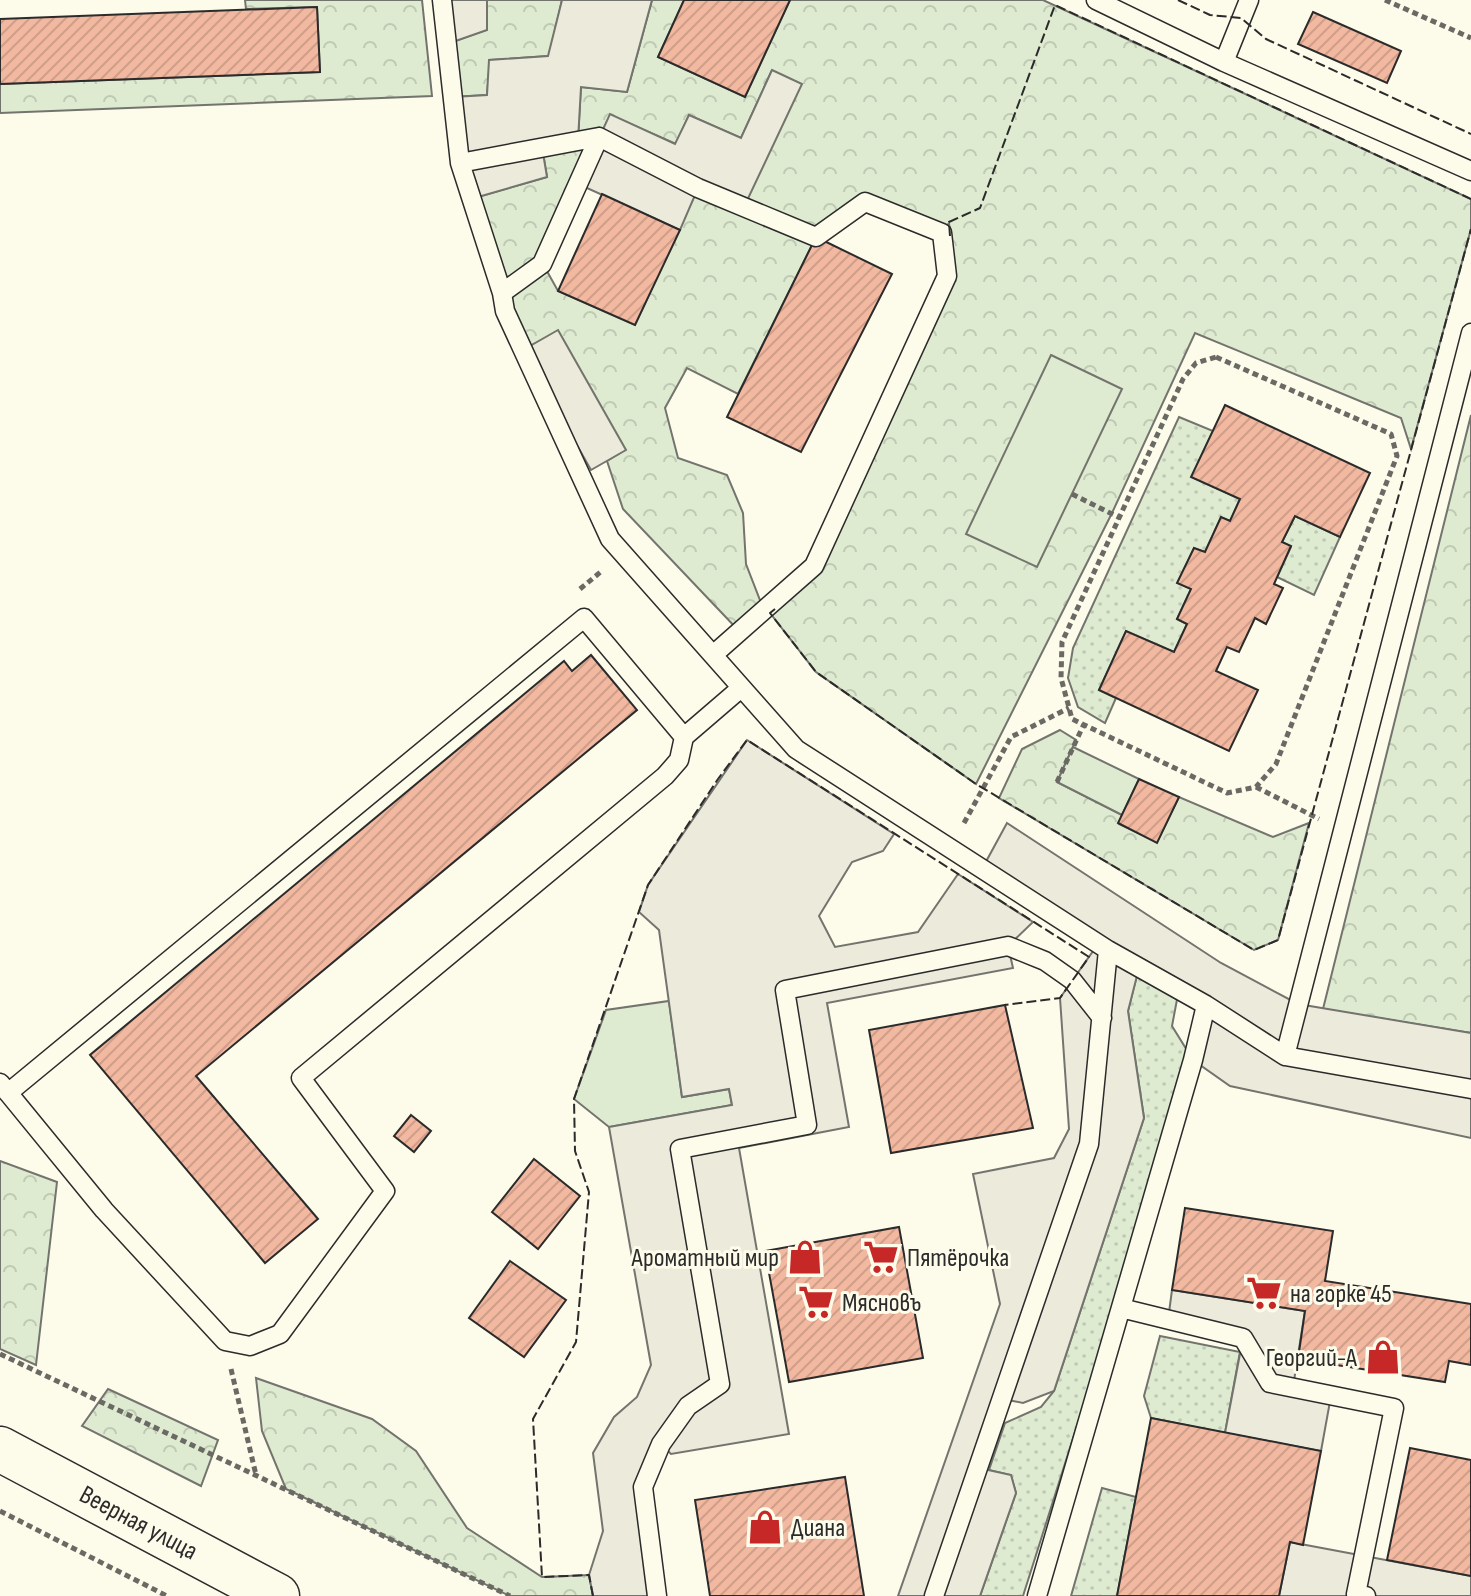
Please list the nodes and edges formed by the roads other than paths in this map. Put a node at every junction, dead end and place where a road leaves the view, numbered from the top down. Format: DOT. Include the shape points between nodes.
graph roads {
  1 [pos="442,0"];
  2 [pos="1096,0"];
  3 [pos="1249,0"];
  4 [pos="1224,62"];
  5 [pos="599,137"];
  6 [pos="460,163"];
  7 [pos="1471,171"];
  8 [pos="502,293"];
  9 [pos="1471,333"];
  10 [pos="713,655"];
  11 [pos="741,688"];
  12 [pos="684,737"];
  13 [pos="1108,950"];
  14 [pos="1206,1005"];
  15 [pos="1102,1018"];
  16 [pos="1285,1056"];
  17 [pos="4,1088"];
  18 [pos="1471,1089"];
  19 [pos="1121,1308"];
  20 [pos="0,1449"];
  21 [pos="277,1596"];
  22 [pos="657,1596"];
  23 [pos="934,1596"];
  24 [pos="1037,1596"];
  25 [pos="1366,1596"];
  1 -- 6 [label="lane"];
  2 -- 4 [label="lane"];
  3 -- 4 [label="lane"];
  4 -- 7 [label="lane"];
  5 -- 6 [label="lane"];
  5 -- 8 [label="lane" via="542,264"];
  5 -- 10 [label="lane" via="698,188 816,237 865,202 942,233 947,276 814,566"];
  6 -- 8 [label="lane"];
  8 -- 10 [label="lane" via="505,311 610,539"];
  9 -- 16 [label="lane"];
  10 -- 11 [label="lane"];
  11 -- 12 [label="lane"];
  11 -- 13 [label="lane" via="796,749"];
  12 -- 17 [label="lane" via="584,618"];
  12 -- 17 [label="lane" via="679,760 665,776 301,1078 385,1191 280,1334 250,1346 225,1341 104,1210"];
  13 -- 14 [label="lane"];
  13 -- 15 [label="lane"];
  14 -- 16 [label="lane"];
  14 -- 19 [label="lane"];
  15 -- 22 [label="lane" via="1072,980 1045,961 1008,946 785,990 807,1125 680,1149 720,1384 688,1406 661,1444 643,1487"];
  15 -- 23 [label="lane" via="1089,1144"];
  16 -- 18 [label="lane"];
  19 -- 24 [label="lane"];
  19 -- 25 [label="lane" via="1243,1338 1270,1383 1394,1408 1356,1594"];
  20 -- 21 [label="street, Веерная улица"];
}
